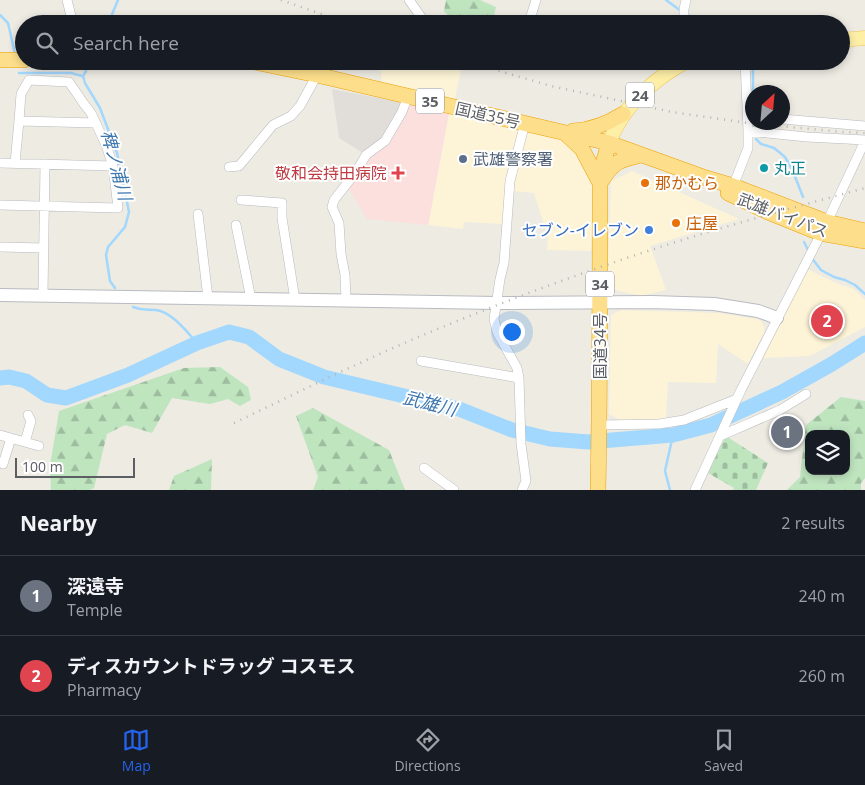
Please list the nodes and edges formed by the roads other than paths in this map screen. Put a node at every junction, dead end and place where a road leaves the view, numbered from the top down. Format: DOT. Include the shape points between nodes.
graph roads {
  1 [pos="67,0"];
  2 [pos="409,0"];
  3 [pos="536,0"];
  4 [pos="70,15"];
  5 [pos="420,15"];
  6 [pos="531,15"];
  7 [pos="865,38"];
  8 [pos="850,39"];
  9 [pos="0,60"];
  10 [pos="15,60"];
  11 [pos="309,70"];
  12 [pos="673,70"];
  13 [pos="746,70"];
  14 [pos="317,75"];
  15 [pos="747,85"];
  16 [pos="408,96"];
  17 [pos="623,114"];
  18 [pos="790,120"];
  19 [pos="19,121"];
  20 [pos="96,122"];
  21 [pos="525,123"];
  22 [pos="865,126"];
  23 [pos="748,131"];
  24 [pos="564,132"];
  25 [pos="865,141"];
  26 [pos="609,143"];
  27 [pos="641,155"];
  28 [pos="0,163"];
  29 [pos="15,163"];
  30 [pos="45,164"];
  31 [pos="113,166"];
  32 [pos="229,167"];
  33 [pos="600,183"];
  34 [pos="732,190"];
  35 [pos="241,200"];
  36 [pos="0,205"];
  37 [pos="45,206"];
  38 [pos="198,214"];
  39 [pos="236,226"];
  40 [pos="824,227"];
  41 [pos="865,231"];
  42 [pos="865,241"];
  43 [pos="0,247"];
  44 [pos="44,248"];
  45 [pos="0,295"];
  46 [pos="43,295"];
  47 [pos="208,298"];
  48 [pos="251,299"];
  49 [pos="295,300"];
  50 [pos="346,300"];
  51 [pos="600,302"];
  52 [pos="497,303"];
  53 [pos="777,318"];
  54 [pos="421,361"];
  55 [pos="519,378"];
  56 [pos="806,394"];
  57 [pos="737,399"];
  58 [pos="28,415"];
  59 [pos="600,425"];
  60 [pos="721,433"];
  61 [pos="0,435"];
  62 [pos="11,438"];
  63 [pos="25,442"];
  64 [pos="40,446"];
  65 [pos="3,464"];
  66 [pos="424,468"];
  67 [pos="454,490"];
  68 [pos="522,490"];
  69 [pos="598,490"];
  70 [pos="695,490"];
  1 -- 4 [label="street"];
  2 -- 5 [label="street"];
  3 -- 6 [label="street"];
  7 -- 8 [label="main road"];
  9 -- 10 [label="highway"];
  11 -- 14 [label="highway, 国道35号 / 35"];
  12 -- 17 [label="main road, 24" via="648,88"];
  13 -- 15 [label="street"];
  14 -- 16 [label="highway, 国道35号 / 35"];
  14 -- 32 [label="street" via="291,116 274,125 239,166"];
  16 -- 21 [label="highway, 国道35号 / 35"];
  16 -- 50 [label="street" via="385,141 366,155 334,200 332,207 339,223"];
  17 -- 24 [label="highway" via="606,124"];
  17 -- 26 [label="main road, 24"];
  18 -- 22 [label="street"];
  19 -- 20 [label="street"];
  19 -- 20 [label="street" via="21,94 29,80 69,82"];
  19 -- 29 [label="street"];
  20 -- 31 [label="street"];
  21 -- 24 [label="highway, 国道35号 / 35"];
  21 -- 52 [label="street" via="510,181 504,263"];
  23 -- 25 [label="street"];
  23 -- 34 [label="street" via="748,148"];
  24 -- 26 [label="highway, 国道35号 / 35"];
  24 -- 33 [label="highway" via="582,149"];
  25 -- 40 [label="street"];
  26 -- 27 [label="highway, 武雄バイパス"];
  26 -- 33 [label="highway, 国道34号 / 34"];
  27 -- 33 [label="highway" via="615,163"];
  27 -- 34 [label="highway, 武雄バイパス"];
  28 -- 29 [label="street"];
  29 -- 30 [label="street"];
  30 -- 31 [label="street"];
  30 -- 37 [label="street"];
  31 -- 37 [label="street" via="118,208"];
  33 -- 51 [label="highway, 国道34号 / 34"];
  34 -- 40 [label="highway, 武雄バイパス"];
  35 -- 49 [label="street" via="282,203"];
  36 -- 37 [label="street"];
  37 -- 44 [label="street"];
  38 -- 47 [label="street"];
  39 -- 48 [label="street"];
  40 -- 41 [label="highway, 武雄バイパス"];
  40 -- 42 [label="highway, 武雄バイパス"];
  40 -- 53 [label="street"];
  43 -- 44 [label="street"];
  44 -- 46 [label="street"];
  45 -- 46 [label="street"];
  46 -- 47 [label="street"];
  47 -- 48 [label="street"];
  48 -- 49 [label="street"];
  49 -- 50 [label="street"];
  50 -- 52 [label="street"];
  51 -- 52 [label="street"];
  51 -- 53 [label="street" via="714,304 758,311"];
  51 -- 59 [label="highway, 国道34号 / 34"];
  52 -- 55 [label="street" via="494,319 497,332 517,368"];
  53 -- 57 [label="street"];
  54 -- 55 [label="street"];
  55 -- 68 [label="street" via="526,481"];
  56 -- 60 [label="street" via="780,410"];
  57 -- 59 [label="street" via="684,420 659,424"];
  57 -- 60 [label="street"];
  58 -- 63 [label="street" via="31,421"];
  59 -- 69 [label="highway, 国道34号 / 34"];
  60 -- 70 [label="street"];
  61 -- 62 [label="street"];
  62 -- 63 [label="street"];
  62 -- 65 [label="street"];
  63 -- 64 [label="street"];
  66 -- 67 [label="street"];
}
